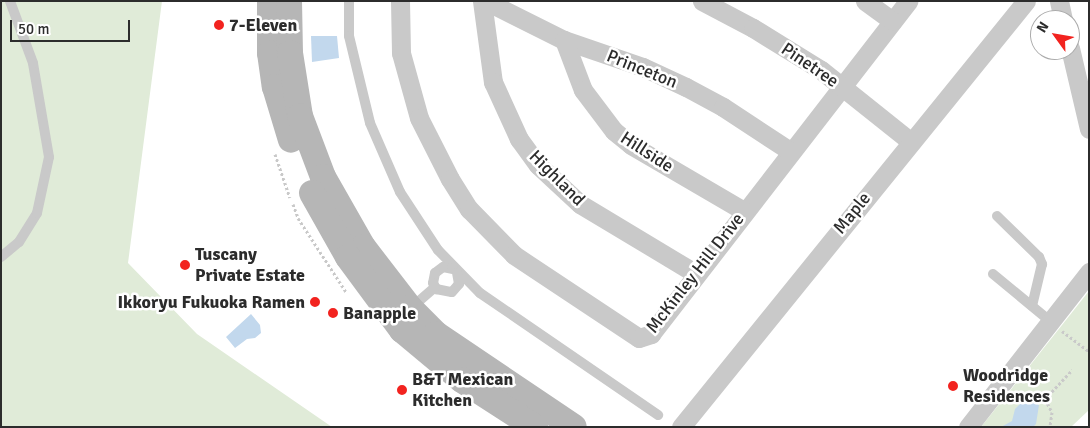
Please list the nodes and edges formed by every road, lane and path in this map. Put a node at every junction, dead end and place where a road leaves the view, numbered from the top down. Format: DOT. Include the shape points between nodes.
graph roads {
  1 [pos="10,1"];
  2 [pos="270,1"];
  3 [pos="288,1"];
  4 [pos="349,1"];
  5 [pos="400,1"];
  6 [pos="482,1"];
  7 [pos="486,1"];
  8 [pos="702,1"];
  9 [pos="865,1"];
  10 [pos="908,1"];
  11 [pos="1026,1"];
  12 [pos="893,21"];
  13 [pos="564,40"];
  14 [pos="1073,60"];
  15 [pos="842,86"];
  16 [pos="1089,129"];
  17 [pos="910,141"];
  18 [pos="790,151"];
  19 [pos="320,191"];
  20 [pos="744,211"];
  21 [pos="997,216"];
  22 [pos="1,257"];
  23 [pos="455,271"];
  24 [pos="1089,272"];
  25 [pos="695,273"];
  26 [pos="993,274"];
  27 [pos="436,288"];
  28 [pos="1032,306"];
  29 [pos="411,309"];
  30 [pos="1050,322"];
  31 [pos="1089,352"];
  32 [pos="1072,370"];
  33 [pos="1002,383"];
  34 [pos="1045,399"];
  35 [pos="658,415"];
  36 [pos="535,427"];
  37 [pos="574,427"];
  38 [pos="681,427"];
  39 [pos="968,427"];
  40 [pos="1050,427"];
  1 -- 22 [label="lane" via="33,63 49,157 36,213 19,242"];
  2 -- 19 [label="main road" via="270,53 275,86"];
  3 -- 19 [label="main road" via="290,53 300,116"];
  4 -- 23 [label="lane" via="349,36 359,84 382,153 400,192"];
  5 -- 25 [label="street, McKinley Hill Drive" via="401,53 419,118 469,209 514,255 639,338 651,334"];
  6 -- 25 [label="street, Highland" via="493,82 515,132 538,166 580,204"];
  7 -- 13 [label="street, Princeton"];
  8 -- 15 [label="street, Pinetree" via="753,28"];
  9 -- 12 [label="street"];
  10 -- 12 [label="street, McKinley Hill Drive"];
  11 -- 17 [label="street, Maple"];
  12 -- 15 [label="street, McKinley Hill Drive"];
  13 -- 18 [label="street, Princeton" via="686,87"];
  13 -- 20 [label="street, Hillside" via="583,90 614,131 631,145"];
  14 -- 16 [label="street"];
  15 -- 17 [label="street, Pinetree"];
  15 -- 18 [label="street, McKinley Hill Drive"];
  17 -- 38 [label="street, Maple"];
  18 -- 20 [label="street, McKinley Hill Drive"];
  19 -- 29 [label="main road"];
  19 -- 36 [label="main road" via="348,257 402,330 462,380"];
  20 -- 25 [label="street, McKinley Hill Drive"];
  21 -- 28 [label="lane" via="1039,257 1042,264"];
  23 -- 27 [label="lane" via="438,269 433,277"];
  23 -- 27 [label="lane" via="459,284 452,292"];
  23 -- 35 [label="lane" via="520,323"];
  24 -- 30 [label="street"];
  26 -- 28 [label="lane"];
  27 -- 29 [label="lane"];
  28 -- 30 [label="lane"];
  29 -- 37 [label="main road" via="436,334 474,362"];
  30 -- 31 [label="path"];
  30 -- 33 [label="street"];
  32 -- 34 [label="path"];
  33 -- 34 [label="path" via="1016,395 1031,392"];
  33 -- 39 [label="street"];
  34 -- 40 [label="path" via="1052,412"];
}
